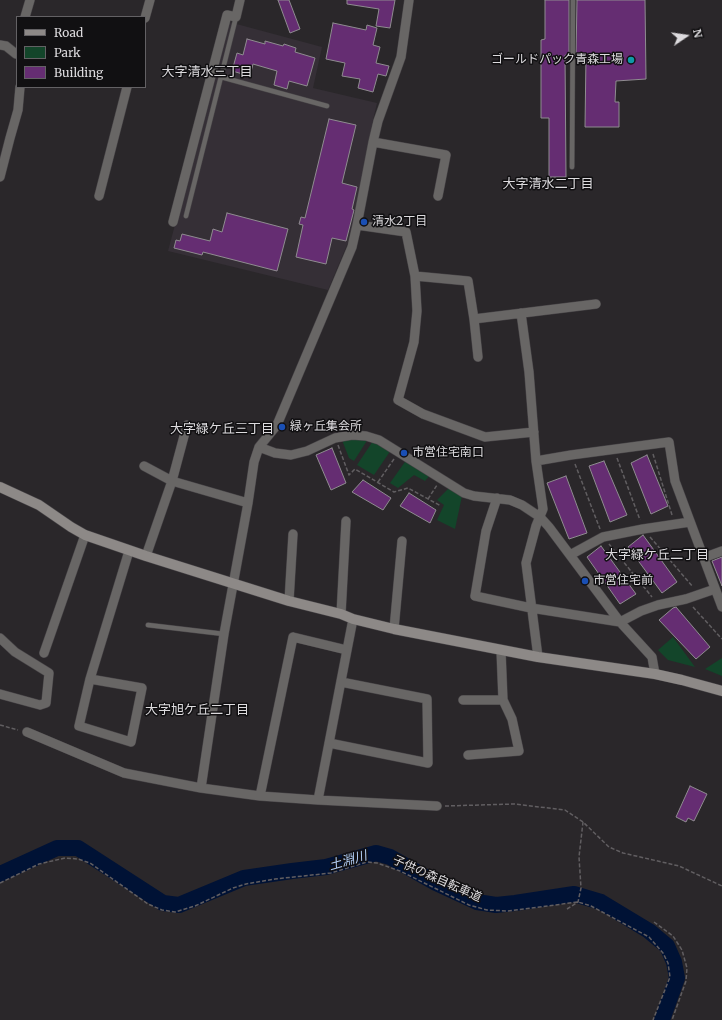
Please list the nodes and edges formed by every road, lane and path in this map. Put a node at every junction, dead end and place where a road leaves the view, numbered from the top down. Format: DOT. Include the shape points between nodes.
graph roads {
  1 [pos="30,0"];
  2 [pos="150,0"];
  3 [pos="240,0"];
  4 [pos="410,0"];
  5 [pos="573,0"];
  6 [pos="25,16"];
  7 [pos="146,16"];
  8 [pos="236,17"];
  9 [pos="0,45"];
  10 [pos="16,53"];
  11 [pos="221,77"];
  12 [pos="20,88"];
  13 [pos="127,88"];
  14 [pos="327,106"];
  15 [pos="373,142"];
  16 [pos="572,167"];
  17 [pos="0,177"];
  18 [pos="99,196"];
  19 [pos="438,196"];
  20 [pos="186,216"];
  21 [pos="173,222"];
  22 [pos="358,225"];
  23 [pos="415,276"];
  24 [pos="596,304"];
  25 [pos="521,313"];
  26 [pos="474,319"];
  27 [pos="478,357"];
  28 [pos="187,425"];
  29 [pos="534,432"];
  30 [pos="335,438"];
  31 [pos="650,444"];
  32 [pos="259,447"];
  33 [pos="614,449"];
  34 [pos="398,452"];
  35 [pos="571,455"];
  36 [pos="536,461"];
  37 [pos="144,466"];
  38 [pos="441,479"];
  39 [pos="172,481"];
  40 [pos="378,482"];
  41 [pos="1,488"];
  42 [pos="497,498"];
  43 [pos="428,499"];
  44 [pos="248,503"];
  45 [pos="441,506"];
  46 [pos="540,517"];
  47 [pos="346,521"];
  48 [pos="690,522"];
  49 [pos="675,524"];
  50 [pos="643,529"];
  51 [pos="294,534"];
  52 [pos="85,535"];
  53 [pos="603,537"];
  54 [pos="402,540"];
  55 [pos="129,550"];
  56 [pos="722,551"];
  57 [pos="570,555"];
  58 [pos="146,556"];
  59 [pos="704,558"];
  60 [pos="233,584"];
  61 [pos="715,589"];
  62 [pos="700,594"];
  63 [pos="686,599"];
  64 [pos="288,601"];
  65 [pos="658,605"];
  66 [pos="722,607"];
  67 [pos="531,608"];
  68 [pos="341,614"];
  69 [pos="353,619"];
  70 [pos="620,622"];
  71 [pos="148,625"];
  72 [pos="394,629"];
  73 [pos="224,634"];
  74 [pos="0,638"];
  75 [pos="722,639"];
  76 [pos="347,650"];
  77 [pos="501,651"];
  78 [pos="44,653"];
  79 [pos="538,657"];
  80 [pos="655,674"];
  81 [pos="90,679"];
  82 [pos="341,682"];
  83 [pos="722,691"];
  84 [pos="0,694"];
  85 [pos="463,700"];
  86 [pos="502,700"];
  87 [pos="0,725"];
  88 [pos="27,732"];
  89 [pos="329,743"];
  90 [pos="468,755"];
  91 [pos="200,788"];
  92 [pos="260,796"];
  93 [pos="318,800"];
  94 [pos="437,806"];
  95 [pos="583,822"];
  96 [pos="0,883"];
  97 [pos="722,886"];
  98 [pos="578,900"];
  99 [pos="567,909"];
  100 [pos="654,922"];
  101 [pos="654,1020"];
  102 [pos="672,1020"];
  1 -- 6 [label="street"];
  2 -- 7 [label="street"];
  3 -- 8 [label="street"];
  4 -- 15 [label="street" via="401,57"];
  5 -- 16 [label="lane"];
  8 -- 11 [label="lane"];
  8 -- 21 [label="street" via="227,15"];
  9 -- 10 [label="street"];
  11 -- 14 [label="lane"];
  11 -- 20 [label="lane"];
  12 -- 17 [label="street" via="18,110"];
  13 -- 18 [label="street"];
  15 -- 19 [label="street" via="446,155"];
  15 -- 22 [label="street"];
  22 -- 23 [label="street" via="406,232"];
  22 -- 32 [label="street" via="352,246 277,425"];
  23 -- 26 [label="street" via="468,282"];
  23 -- 29 [label="street" via="417,311 414,342 398,400 423,414 485,437"];
  24 -- 25 [label="street"];
  25 -- 26 [label="street"];
  25 -- 29 [label="street"];
  26 -- 27 [label="street"];
  28 -- 39 [label="street"];
  29 -- 36 [label="street"];
  30 -- 32 [label="street" via="307,451 291,455 275,454"];
  30 -- 34 [label="street" via="366,436 379,440"];
  30 -- 40 [label="path" via="348,475 355,469"];
  31 -- 33 [label="street"];
  31 -- 48 [label="street" via="669,442 675,481"];
  31 -- 49 [label="path"];
  32 -- 44 [label="street" via="254,462"];
  33 -- 35 [label="street"];
  33 -- 50 [label="path"];
  34 -- 38 [label="street"];
  34 -- 40 [label="path"];
  35 -- 36 [label="street"];
  35 -- 53 [label="path"];
  36 -- 46 [label="street" via="543,509"];
  37 -- 39 [label="street"];
  38 -- 42 [label="street" via="464,493"];
  38 -- 43 [label="path"];
  39 -- 44 [label="street"];
  39 -- 58 [label="street"];
  40 -- 43 [label="path" via="394,492 408,488"];
  41 -- 52 [label="street" via="39,505"];
  42 -- 46 [label="street" via="522,505"];
  42 -- 67 [label="street" via="486,531 475,596"];
  43 -- 45 [label="path"];
  44 -- 60 [label="street"];
  46 -- 57 [label="street"];
  46 -- 67 [label="street" via="526,563"];
  47 -- 68 [label="street"];
  48 -- 49 [label="street"];
  48 -- 59 [label="street"];
  49 -- 50 [label="street"];
  50 -- 53 [label="street"];
  50 -- 62 [label="path"];
  51 -- 64 [label="street"];
  52 -- 55 [label="street"];
  52 -- 78 [label="street"];
  53 -- 57 [label="street"];
  53 -- 65 [label="path"];
  54 -- 72 [label="street"];
  55 -- 58 [label="street"];
  55 -- 81 [label="street"];
  56 -- 59 [label="street"];
  57 -- 70 [label="street"];
  58 -- 60 [label="street"];
  59 -- 61 [label="street"];
  60 -- 64 [label="street"];
  60 -- 73 [label="street"];
  61 -- 62 [label="street"];
  61 -- 66 [label="street"];
  62 -- 63 [label="street"];
  63 -- 65 [label="street"];
  63 -- 75 [label="path"];
  64 -- 68 [label="street"];
  65 -- 70 [label="street"];
  67 -- 70 [label="street"];
  67 -- 79 [label="street"];
  68 -- 69 [label="street"];
  69 -- 72 [label="street"];
  69 -- 76 [label="street"];
  70 -- 80 [label="street" via="652,657"];
  71 -- 73 [label="lane"];
  72 -- 77 [label="street"];
  73 -- 91 [label="street"];
  74 -- 84 [label="street" via="15,652 49,673 46,703 40,706"];
  76 -- 82 [label="street"];
  76 -- 92 [label="street" via="293,637"];
  77 -- 79 [label="street"];
  77 -- 86 [label="street"];
  79 -- 80 [label="street"];
  80 -- 83 [label="street"];
  81 -- 81 [label="street" via="142,688 131,742 79,726"];
  82 -- 89 [label="street"];
  82 -- 89 [label="street" via="427,699 428,763"];
  85 -- 86 [label="street"];
  86 -- 90 [label="street" via="512,720 520,751"];
  87 -- 88 [label="path"];
  88 -- 91 [label="street" via="124,773"];
  89 -- 93 [label="street"];
  91 -- 92 [label="street"];
  92 -- 93 [label="street"];
  93 -- 94 [label="street"];
  94 -- 95 [label="path" via="514,804 565,810"];
  95 -- 97 [label="path" via="609,848 679,866"];
  95 -- 98 [label="path"];
  96 -- 98 [label="path, 子供の森自転車道" via="39,864 65,858 78,859 90,863 148,904 175,912 246,884 331,873 367,862 400,871 464,902 487,910 508,911"];
  98 -- 99 [label="path"];
  98 -- 101 [label="path, 子供の森自転車道" via="649,937 664,953 670,977"];
  100 -- 102 [label="path" via="673,936 682,950 687,968 686,981"];
}
